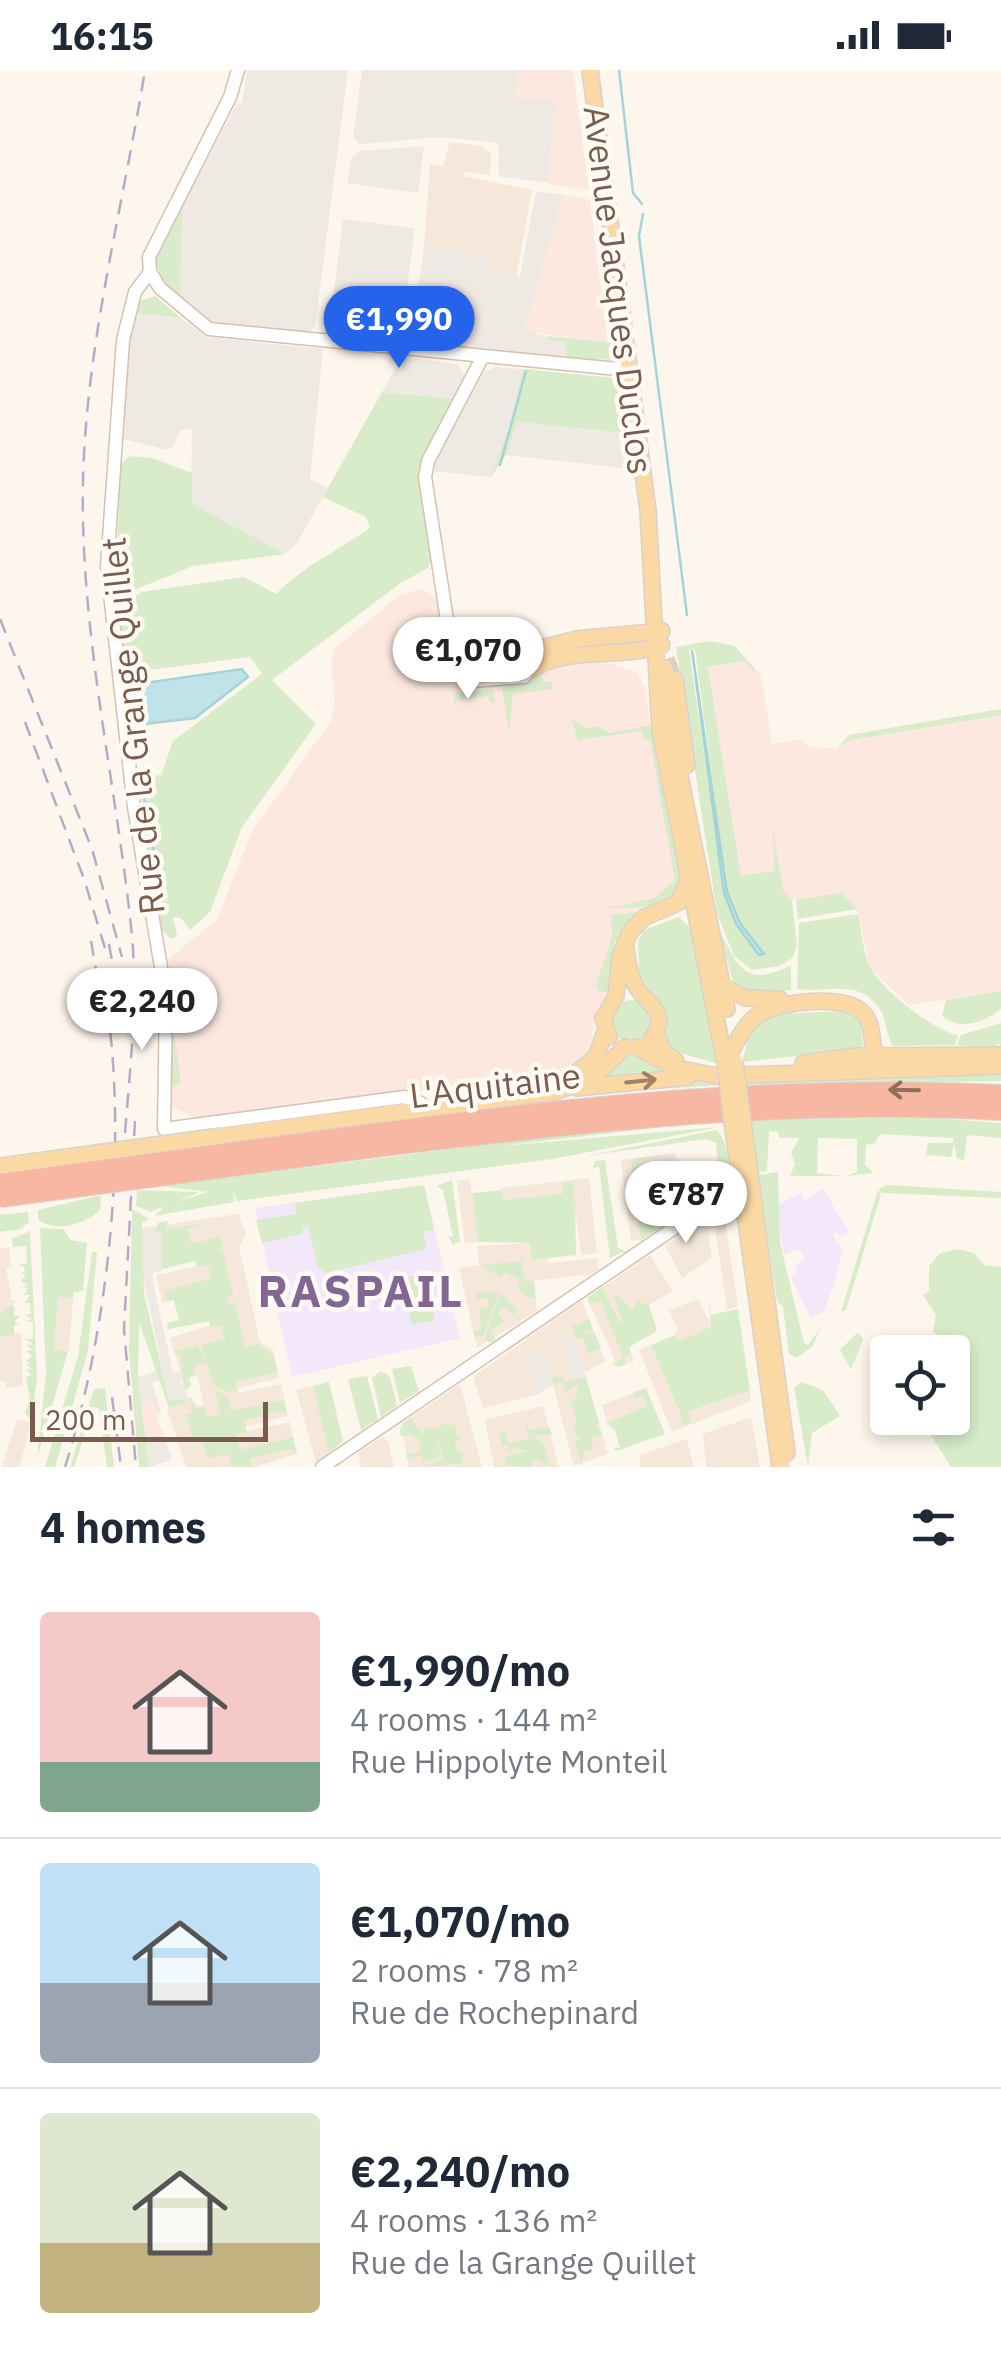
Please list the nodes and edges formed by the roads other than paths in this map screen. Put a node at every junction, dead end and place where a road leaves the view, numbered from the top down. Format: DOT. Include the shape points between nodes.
graph roads {
  1 [pos="238,70"];
  2 [pos="590,70"];
  3 [pos="150,272"];
  4 [pos="158,286"];
  5 [pos="126,322"];
  6 [pos="482,358"];
  7 [pos="628,370"];
  8 [pos="648,511"];
  9 [pos="650,551"];
  10 [pos="606,636"];
  11 [pos="657,639"];
  12 [pos="616,655"];
  13 [pos="529,658"];
  14 [pos="472,660"];
  15 [pos="676,679"];
  16 [pos="656,688"];
  17 [pos="687,809"];
  18 [pos="688,877"];
  19 [pos="674,906"];
  20 [pos="702,910"];
  21 [pos="700,930"];
  22 [pos="625,942"];
  23 [pos="724,987"];
  24 [pos="641,993"];
  25 [pos="616,996"];
  26 [pos="605,1030"];
  27 [pos="656,1032"];
  28 [pos="630,1047"];
  29 [pos="1001,1056"];
  30 [pos="882,1060"];
  31 [pos="727,1063"];
  32 [pos="1001,1066"];
  33 [pos="565,1089"];
  34 [pos="1001,1094"];
  35 [pos="421,1103"];
  36 [pos="1001,1110"];
  37 [pos="221,1132"];
  38 [pos="381,1140"];
  39 [pos="0,1156"];
  40 [pos="0,1166"];
  41 [pos="0,1182"];
  42 [pos="746,1191"];
  43 [pos="0,1198"];
  44 [pos="322,1467"];
  45 [pos="780,1467"];
  46 [pos="789,1467"];
  1 -- 3 [label="street, Rue de la Grange Quillet" via="152,246"];
  2 -- 7 [label="main road, Avenue Jacques Duclos"];
  3 -- 4 [label="street"];
  3 -- 5 [label="street, Rue de la Grange Quillet"];
  4 -- 5 [label="street" via="138,297"];
  4 -- 6 [label="street" via="214,330"];
  5 -- 35 [label="street, Rue de la Grange Quillet" via="107,566 134,807 166,996 164,1129 404,1097"];
  6 -- 7 [label="street"];
  6 -- 14 [label="street" via="425,469 447,620"];
  7 -- 8 [label="main road, Avenue Jacques Duclos"];
  8 -- 9 [label="main road, Avenue Jacques Duclos"];
  8 -- 11 [label="main road, Avenue Jacques Duclos"];
  9 -- 10 [label="main road" via="645,614"];
  9 -- 11 [label="main road, Avenue Jacques Duclos"];
  10 -- 11 [label="main road"];
  10 -- 13 [label="main road"];
  11 -- 12 [label="main road"];
  11 -- 13 [label="main road"];
  11 -- 16 [label="main road, Avenue Jacques Duclos"];
  11 -- 17 [label="main road, Avenue Jacques Duclos"];
  12 -- 13 [label="main road"];
  12 -- 16 [label="main road" via="640,664"];
  13 -- 14 [label="street"];
  13 -- 14 [label="street" via="524,677 479,682 468,677"];
  15 -- 17 [label="main road"];
  16 -- 18 [label="main road, Avenue Jacques Duclos"];
  17 -- 20 [label="main road, Avenue Jacques Duclos"];
  18 -- 19 [label="main road"];
  18 -- 20 [label="main road, Avenue Jacques Duclos"];
  19 -- 20 [label="main road"];
  19 -- 21 [label="main road"];
  19 -- 22 [label="main road" via="645,917"];
  20 -- 21 [label="main road, Avenue Jacques Duclos"];
  20 -- 23 [label="main road, Avenue Jacques Duclos"];
  21 -- 31 [label="main road, Avenue Jacques Duclos"];
  22 -- 24 [label="main road"];
  22 -- 25 [label="main road"];
  23 -- 30 [label="main road" via="755,999 856,998 877,1018"];
  23 -- 31 [label="main road, Avenue Jacques Duclos"];
  24 -- 25 [label="main road"];
  24 -- 27 [label="main road" via="658,1009"];
  25 -- 26 [label="main road" via="605,1011"];
  26 -- 28 [label="main road"];
  26 -- 35 [label="main road" via="594,1060 564,1080"];
  27 -- 28 [label="main road"];
  27 -- 30 [label="main road" via="670,1058 707,1068"];
  28 -- 31 [label="main road" via="676,1068"];
  28 -- 33 [label="main road"];
  29 -- 30 [label="main road"];
  30 -- 31 [label="main road"];
  30 -- 31 [label="main road" via="868,1019 841,1003 765,1010 745,1027"];
  30 -- 32 [label="main road"];
  33 -- 31 [label="main road, one-way"];
  31 -- 42 [label="main road, bridge"];
  33 -- 37 [label="main road"];
  34 -- 38 [label="highway, L'Aquitaine, one-way" via="740,1094 569,1108"];
  35 -- 37 [label="main road"];
  36 -- 38 [label="highway, L'Aquitaine" via="725,1110"];
  37 -- 39 [label="main road"];
  37 -- 40 [label="main road, bridge"];
  38 -- 41 [label="highway, L'Aquitaine, bridge"];
  38 -- 43 [label="highway, L'Aquitaine, bridge"];
  42 -- 44 [label="street" via="694,1214"];
  42 -- 45 [label="main road"];
  42 -- 46 [label="main road" via="756,1214"];
}
